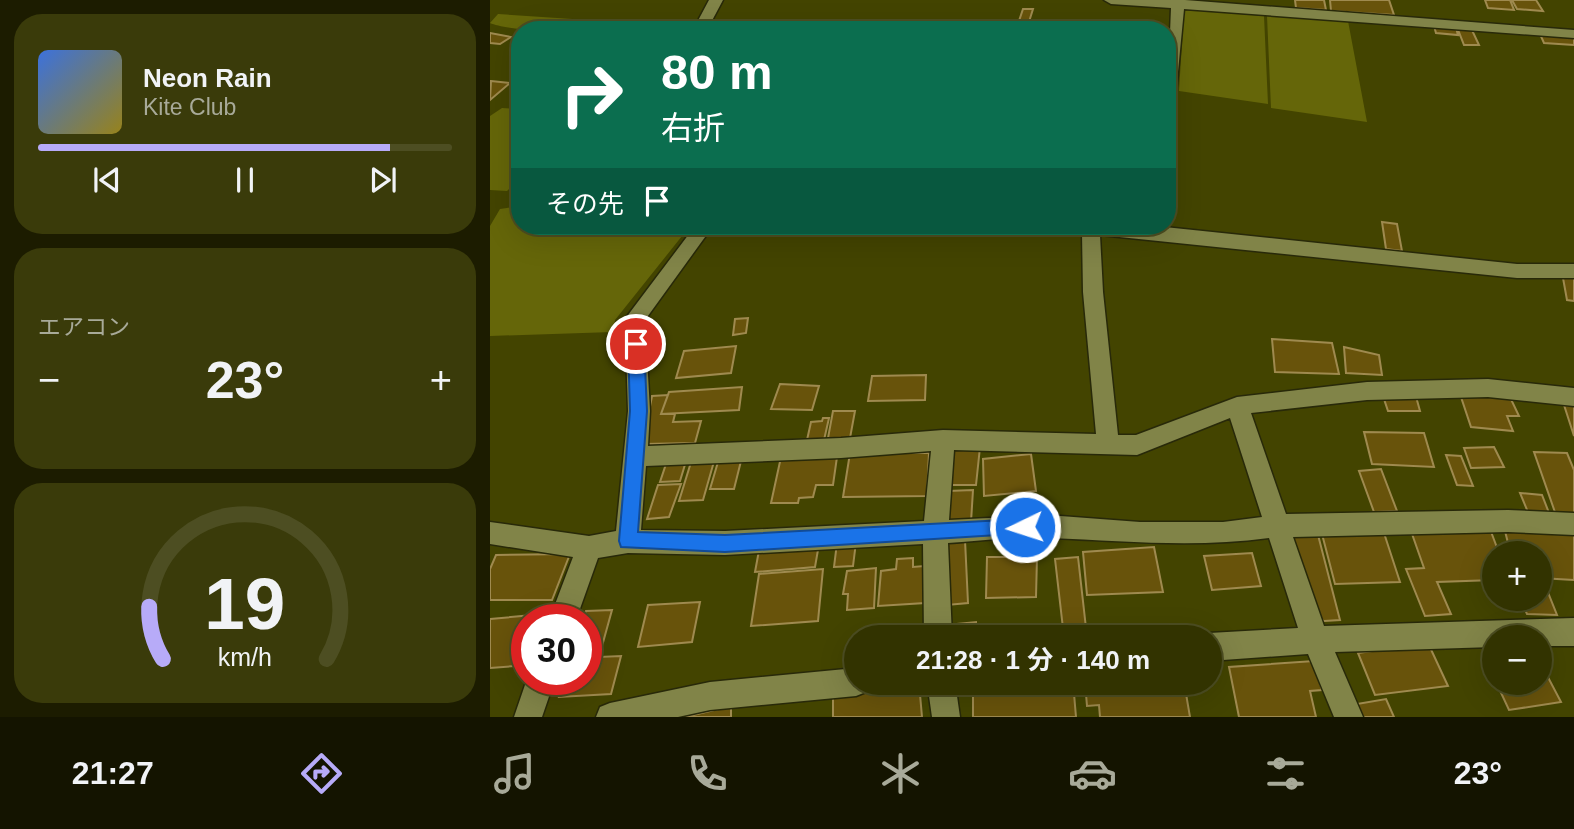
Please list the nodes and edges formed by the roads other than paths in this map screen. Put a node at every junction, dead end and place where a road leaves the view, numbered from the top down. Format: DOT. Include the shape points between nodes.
graph roads {
  1 [pos="716,0"];
  2 [pos="1111,0"];
  3 [pos="1177,2"];
  4 [pos="705,21"];
  5 [pos="1175,21"];
  6 [pos="1574,34"];
  7 [pos="1176,231"];
  8 [pos="697,235"];
  9 [pos="1091,235"];
  10 [pos="1574,271"];
  11 [pos="1574,397"];
  12 [pos="1237,406"];
  13 [pos="943,440"];
  14 [pos="1108,446"];
  15 [pos="636,456"];
  16 [pos="1574,524"];
  17 [pos="1276,526"];
  18 [pos="490,533"];
  19 [pos="935,534"];
  20 [pos="628,541"];
  21 [pos="589,548"];
  22 [pos="568,604"];
  23 [pos="938,625"];
  24 [pos="1574,632"];
  25 [pos="1316,641"];
  26 [pos="1222,646"];
  27 [pos="844,683"];
  28 [pos="536,695"];
  29 [pos="943,695"];
  30 [pos="528,717"];
  31 [pos="610,717"];
  32 [pos="946,717"];
  33 [pos="1349,717"];
  1 -- 4 [label="street"];
  2 -- 3 [label="street"];
  3 -- 5 [label="street"];
  3 -- 6 [label="street"];
  7 -- 10 [label="street" via="1517,271"];
  8 -- 15 [label="street" via="635,319"];
  9 -- 14 [label="street"];
  11 -- 12 [label="street" via="1488,388 1367,391"];
  12 -- 14 [label="street" via="1137,445"];
  12 -- 17 [label="street"];
  13 -- 14 [label="street"];
  13 -- 15 [label="street"];
  13 -- 19 [label="street"];
  15 -- 20 [label="street"];
  16 -- 17 [label="street"];
  17 -- 19 [label="street" via="1223,533 1047,526"];
  17 -- 25 [label="street"];
  18 -- 21 [label="street"];
  19 -- 20 [label="street" via="725,543"];
  19 -- 23 [label="street"];
  20 -- 21 [label="street"];
  21 -- 22 [label="street"];
  24 -- 25 [label="street"];
  25 -- 26 [label="street"];
  25 -- 33 [label="street"];
  27 -- 31 [label="street" via="710,696"];
  28 -- 30 [label="street"];
  29 -- 32 [label="street"];
}
